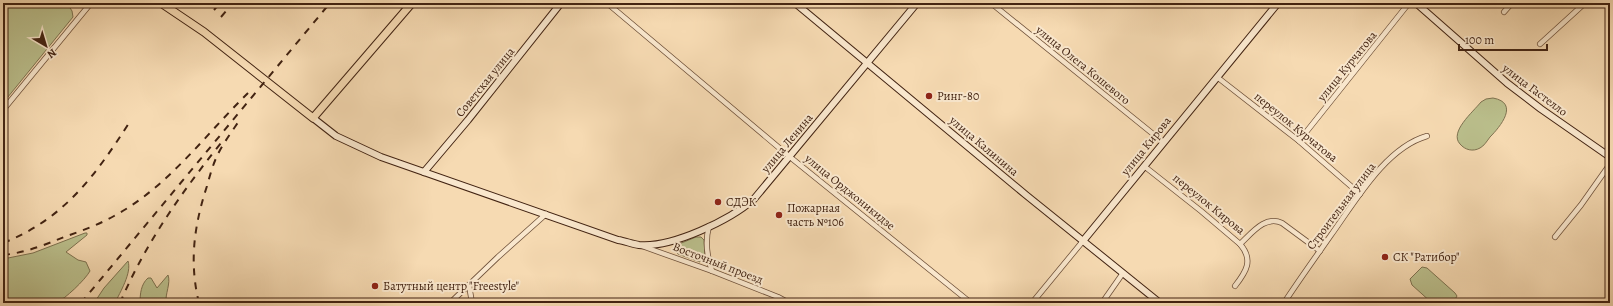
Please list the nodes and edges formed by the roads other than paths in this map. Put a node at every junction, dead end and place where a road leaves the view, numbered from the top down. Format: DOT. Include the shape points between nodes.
graph roads {
  1 [pos="91,3"];
  2 [pos="161,3"];
  3 [pos="412,3"];
  4 [pos="561,3"];
  5 [pos="607,3"];
  6 [pos="795,3"];
  7 [pos="917,3"];
  8 [pos="991,3"];
  9 [pos="1278,3"];
  10 [pos="1409,3"];
  11 [pos="1416,3"];
  12 [pos="1512,3"];
  13 [pos="1585,3"];
  14 [pos="1504,12"];
  15 [pos="1540,44"];
  16 [pos="868,64"];
  17 [pos="1217,77"];
  18 [pos="3,110"];
  19 [pos="313,118"];
  20 [pos="1427,136"];
  21 [pos="1300,141"];
  22 [pos="1163,142"];
  23 [pos="790,157"];
  24 [pos="1610,157"];
  25 [pos="1610,164"];
  26 [pos="1144,166"];
  27 [pos="424,172"];
  28 [pos="1360,194"];
  29 [pos="546,214"];
  30 [pos="709,226"];
  31 [pos="1555,237"];
  32 [pos="1083,241"];
  33 [pos="1240,244"];
  34 [pos="638,245"];
  35 [pos="1320,251"];
  36 [pos="712,271"];
  37 [pos="1123,273"];
  38 [pos="469,285"];
  39 [pos="1235,286"];
  40 [pos="450,303"];
  41 [pos="472,303"];
  42 [pos="789,303"];
  43 [pos="971,303"];
  44 [pos="1032,303"];
  45 [pos="1102,303"];
  46 [pos="1160,303"];
  47 [pos="1284,303"];
  1 -- 18 [label="street"];
  2 -- 19 [label="main road" via="204,32"];
  3 -- 19 [label="main road"];
  4 -- 27 [label="street, Советская улица"];
  5 -- 23 [label="street, улица Орджоникидзе"];
  6 -- 16 [label="street, улица Калинина"];
  7 -- 16 [label="street, улица Ленина"];
  8 -- 22 [label="street, улица Олега Кошевого"];
  9 -- 17 [label="street, улица Кирова"];
  10 -- 21 [label="street, улица Курчатова"];
  11 -- 24 [label="street, улица Гастелло" via="1507,83"];
  12 -- 14 [label="street"];
  13 -- 15 [label="street"];
  16 -- 23 [label="street, улица Ленина"];
  16 -- 32 [label="street, улица Калинина"];
  17 -- 21 [label="street, переулок Курчатова"];
  17 -- 22 [label="street, улица Кирова"];
  19 -- 27 [label="street, улица Ленина" via="344,141"];
  20 -- 28 [label="street, Строительная улица" via="1396,154"];
  21 -- 28 [label="street, переулок Курчатова"];
  22 -- 26 [label="street, улица Кирова"];
  23 -- 30 [label="street, улица Ленина" via="749,203"];
  23 -- 43 [label="street, улица Орджоникидзе"];
  25 -- 31 [label="street"];
  26 -- 32 [label="street, улица Кирова"];
  26 -- 33 [label="street, переулок Кирова"];
  27 -- 29 [label="street, улица Ленина"];
  28 -- 35 [label="street, Строительная улица"];
  29 -- 34 [label="street, улица Ленина"];
  29 -- 38 [label="street"];
  30 -- 34 [label="street, улица Ленина" via="664,243"];
  30 -- 36 [label="street" via="708,257"];
  32 -- 37 [label="street, улица Калинина"];
  32 -- 44 [label="street, улица Кирова"];
  33 -- 35 [label="street, переулок Кирова" via="1263,223 1276,221"];
  33 -- 39 [label="street" via="1247,254 1248,261"];
  34 -- 36 [label="street, Восточный проезд"];
  35 -- 47 [label="street, Строительная улица"];
  36 -- 42 [label="street, Восточный проезд"];
  37 -- 45 [label="street"];
  37 -- 46 [label="street, улица Калинина"];
  38 -- 40 [label="street"];
  38 -- 41 [label="street"];
}
